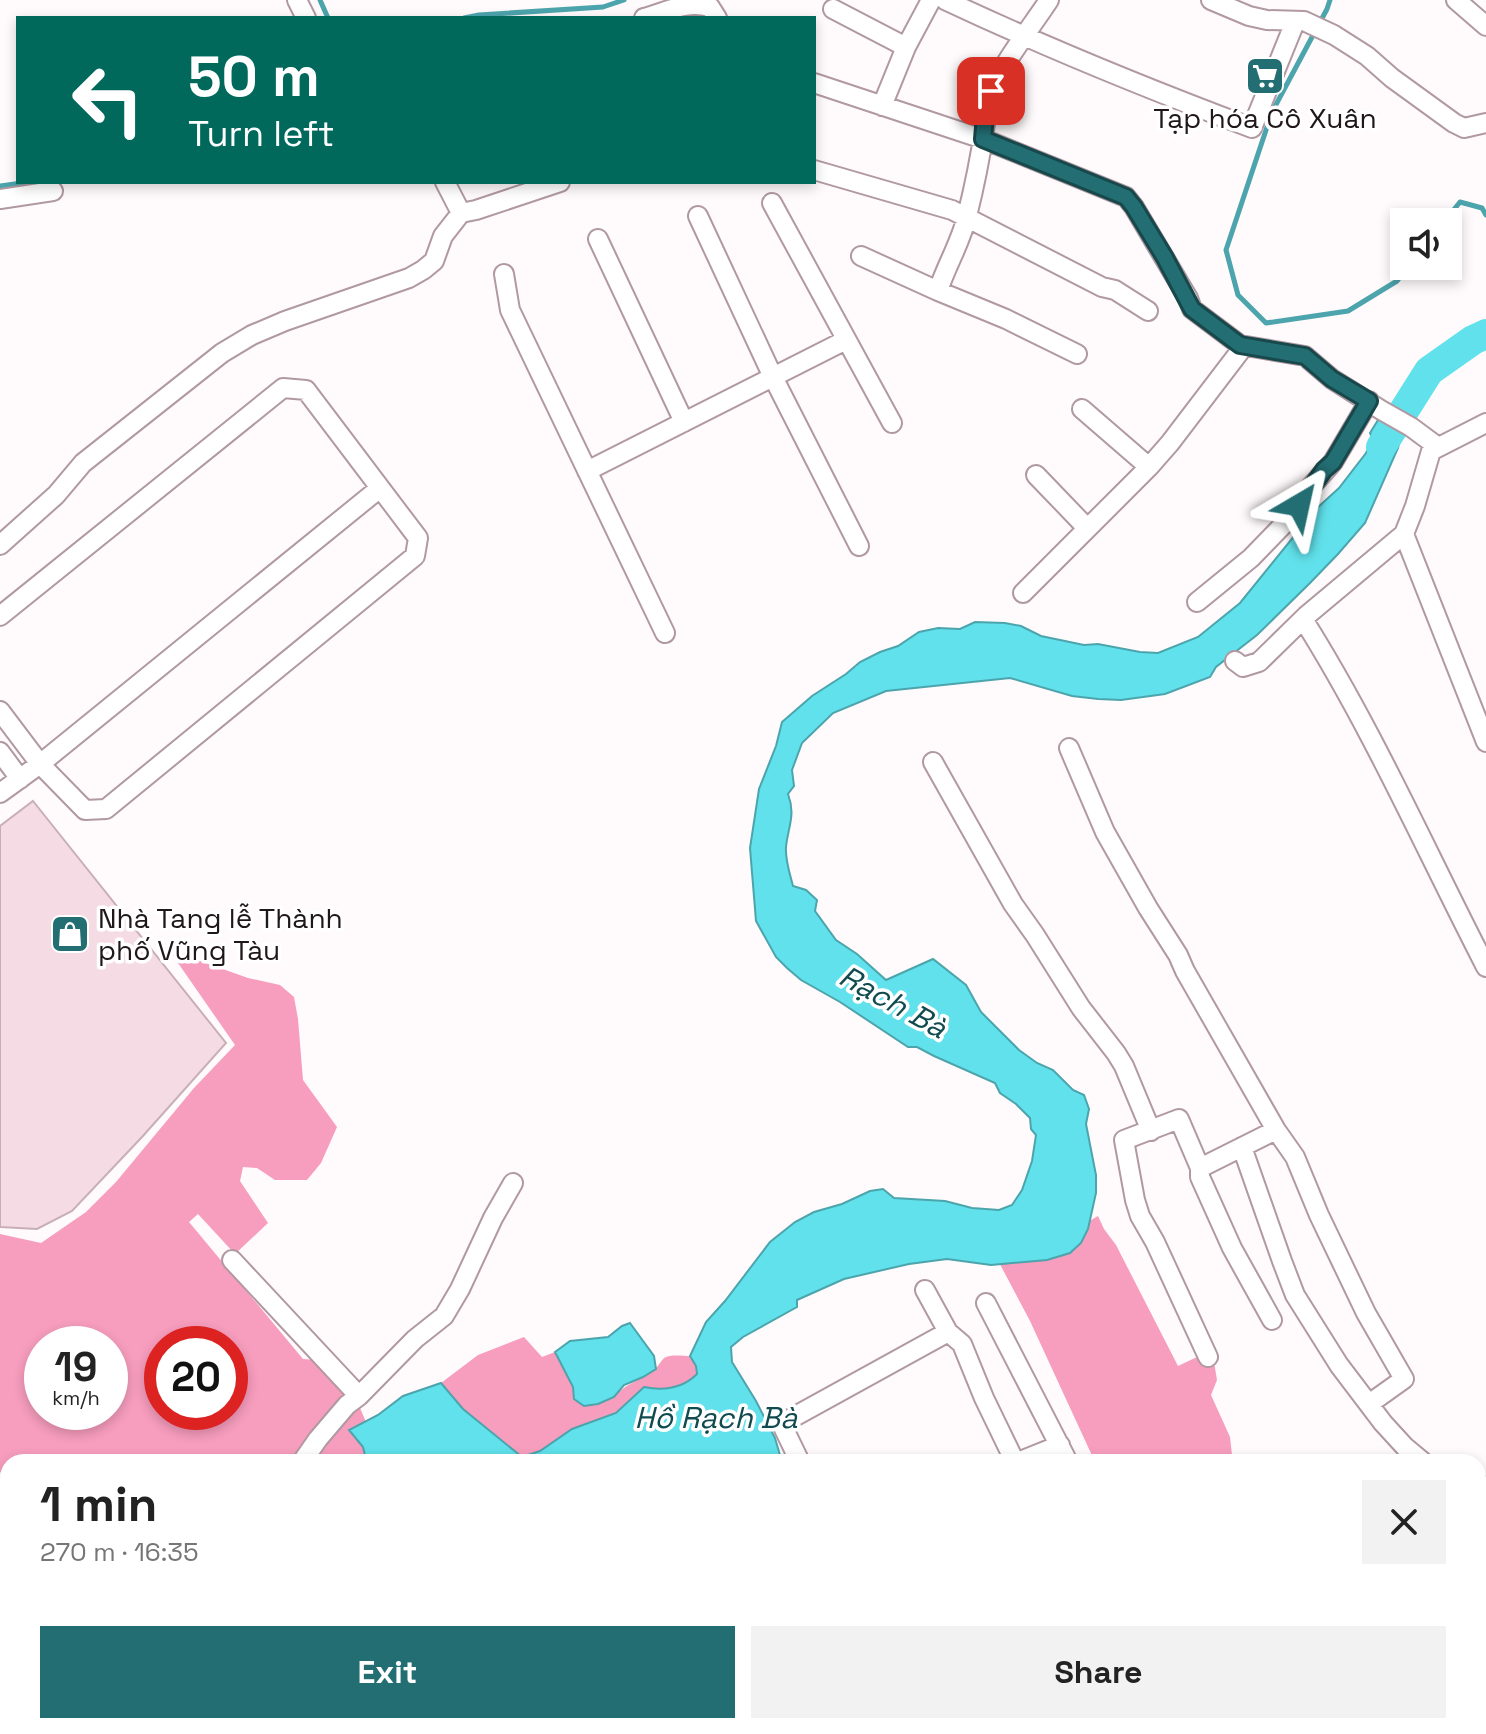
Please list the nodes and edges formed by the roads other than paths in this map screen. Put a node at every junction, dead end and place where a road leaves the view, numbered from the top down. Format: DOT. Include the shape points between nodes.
graph roads {
  1 [pos="931,0"];
  2 [pos="945,0"];
  3 [pos="1049,0"];
  4 [pos="1211,0"];
  5 [pos="1456,0"];
  6 [pos="833,9"];
  7 [pos="650,16"];
  8 [pos="716,16"];
  9 [pos="1299,22"];
  10 [pos="1486,26"];
  11 [pos="1025,37"];
  12 [pos="906,47"];
  13 [pos="816,84"];
  14 [pos="882,106"];
  15 [pos="1486,123"];
  16 [pos="983,139"];
  17 [pos="816,171"];
  18 [pos="446,184"];
  19 [pos="554,184"];
  20 [pos="53,191"];
  21 [pos="0,199"];
  22 [pos="772,203"];
  23 [pos="461,213"];
  24 [pos="698,216"];
  25 [pos="967,217"];
  26 [pos="598,239"];
  27 [pos="861,256"];
  28 [pos="504,274"];
  29 [pos="938,291"];
  30 [pos="1148,311"];
  31 [pos="846,340"];
  32 [pos="1244,346"];
  33 [pos="1077,354"];
  34 [pos="773,377"];
  35 [pos="1375,406"];
  36 [pos="1082,409"];
  37 [pos="684,422"];
  38 [pos="892,423"];
  39 [pos="1486,423"];
  40 [pos="1438,447"];
  41 [pos="1149,467"];
  42 [pos="587,471"];
  43 [pos="1036,475"];
  44 [pos="380,488"];
  45 [pos="1087,528"];
  46 [pos="1404,534"];
  47 [pos="0,545"];
  48 [pos="859,546"];
  49 [pos="1023,593"];
  50 [pos="1197,602"];
  51 [pos="0,616"];
  52 [pos="1303,619"];
  53 [pos="665,633"];
  54 [pos="1235,661"];
  55 [pos="0,711"];
  56 [pos="1486,742"];
  57 [pos="1069,748"];
  58 [pos="0,752"];
  59 [pos="933,762"];
  60 [pos="40,764"];
  61 [pos="20,779"];
  62 [pos="0,793"];
  63 [pos="1486,967"];
  64 [pos="1276,1130"];
  65 [pos="1151,1131"];
  66 [pos="1242,1147"];
  67 [pos="1200,1168"];
  68 [pos="513,1183"];
  69 [pos="232,1260"];
  70 [pos="925,1290"];
  71 [pos="986,1303"];
  72 [pos="1272,1320"];
  73 [pos="948,1332"];
  74 [pos="1208,1357"];
  75 [pos="359,1396"];
  76 [pos="1369,1404"];
  77 [pos="308,1454"];
  78 [pos="796,1454"];
  79 [pos="1012,1454"];
  80 [pos="1064,1454"];
  81 [pos="1413,1454"];
  1 -- 12 [label="street"];
  2 -- 11 [label="street"];
  3 -- 11 [label="street"];
  4 -- 9 [label="street" via="1249,16"];
  5 -- 10 [label="street"];
  6 -- 12 [label="street"];
  7 -- 8 [label="street" via="694,3 710,7"];
  9 -- 11 [label="street" via="1252,128"];
  9 -- 15 [label="street" via="1334,35 1454,123 1464,128"];
  11 -- 16 [label="street" via="991,91"];
  12 -- 14 [label="street"];
  13 -- 14 [label="street"];
  14 -- 16 [label="street"];
  16 -- 25 [label="street"];
  16 -- 32 [label="street" via="1126,197 1192,309"];
  17 -- 25 [label="street"];
  18 -- 23 [label="street"];
  19 -- 23 [label="street"];
  20 -- 21 [label="street"];
  22 -- 31 [label="street"];
  23 -- 47 [label="street" via="443,236 434,261 423,270 285,321 222,353 83,463"];
  24 -- 34 [label="street"];
  25 -- 29 [label="street"];
  25 -- 30 [label="street"];
  26 -- 37 [label="street"];
  27 -- 29 [label="street"];
  28 -- 42 [label="street" via="510,310"];
  29 -- 33 [label="street"];
  31 -- 34 [label="street"];
  31 -- 38 [label="street"];
  32 -- 35 [label="street" via="1305,356"];
  32 -- 41 [label="street"];
  34 -- 37 [label="street"];
  34 -- 48 [label="street"];
  35 -- 40 [label="street"];
  35 -- 50 [label="street" via="1285,523"];
  36 -- 41 [label="street"];
  37 -- 42 [label="street"];
  39 -- 40 [label="street"];
  40 -- 46 [label="street" via="1431,451"];
  41 -- 45 [label="street"];
  42 -- 53 [label="street"];
  43 -- 45 [label="street"];
  44 -- 51 [label="street" via="306,390 283,388"];
  44 -- 60 [label="street"];
  44 -- 60 [label="street" via="418,538 415,556 106,809 85,810"];
  45 -- 49 [label="street"];
  46 -- 52 [label="street"];
  46 -- 56 [label="street"];
  52 -- 54 [label="street" via="1259,662 1243,667"];
  52 -- 63 [label="street" via="1333,666"];
  55 -- 60 [label="street"];
  57 -- 64 [label="street" via="1105,832"];
  58 -- 61 [label="street"];
  59 -- 65 [label="street" via="1013,904 1124,1066"];
  60 -- 61 [label="street"];
  61 -- 62 [label="street"];
  64 -- 66 [label="street"];
  64 -- 76 [label="street" via="1295,1157 1366,1313 1404,1379"];
  65 -- 67 [label="street" via="1179,1119"];
  65 -- 74 [label="street" via="1124,1140 1135,1200"];
  66 -- 67 [label="street"];
  66 -- 76 [label="street" via="1295,1295"];
  67 -- 72 [label="street" via="1232,1248"];
  68 -- 75 [label="street" via="444,1316"];
  69 -- 75 [label="street"];
  70 -- 73 [label="street"];
  71 -- 80 [label="street"];
  73 -- 78 [label="street" via="790,1419 784,1429"];
  73 -- 79 [label="street" via="962,1344"];
  75 -- 77 [label="street"];
  76 -- 81 [label="street"];
}
